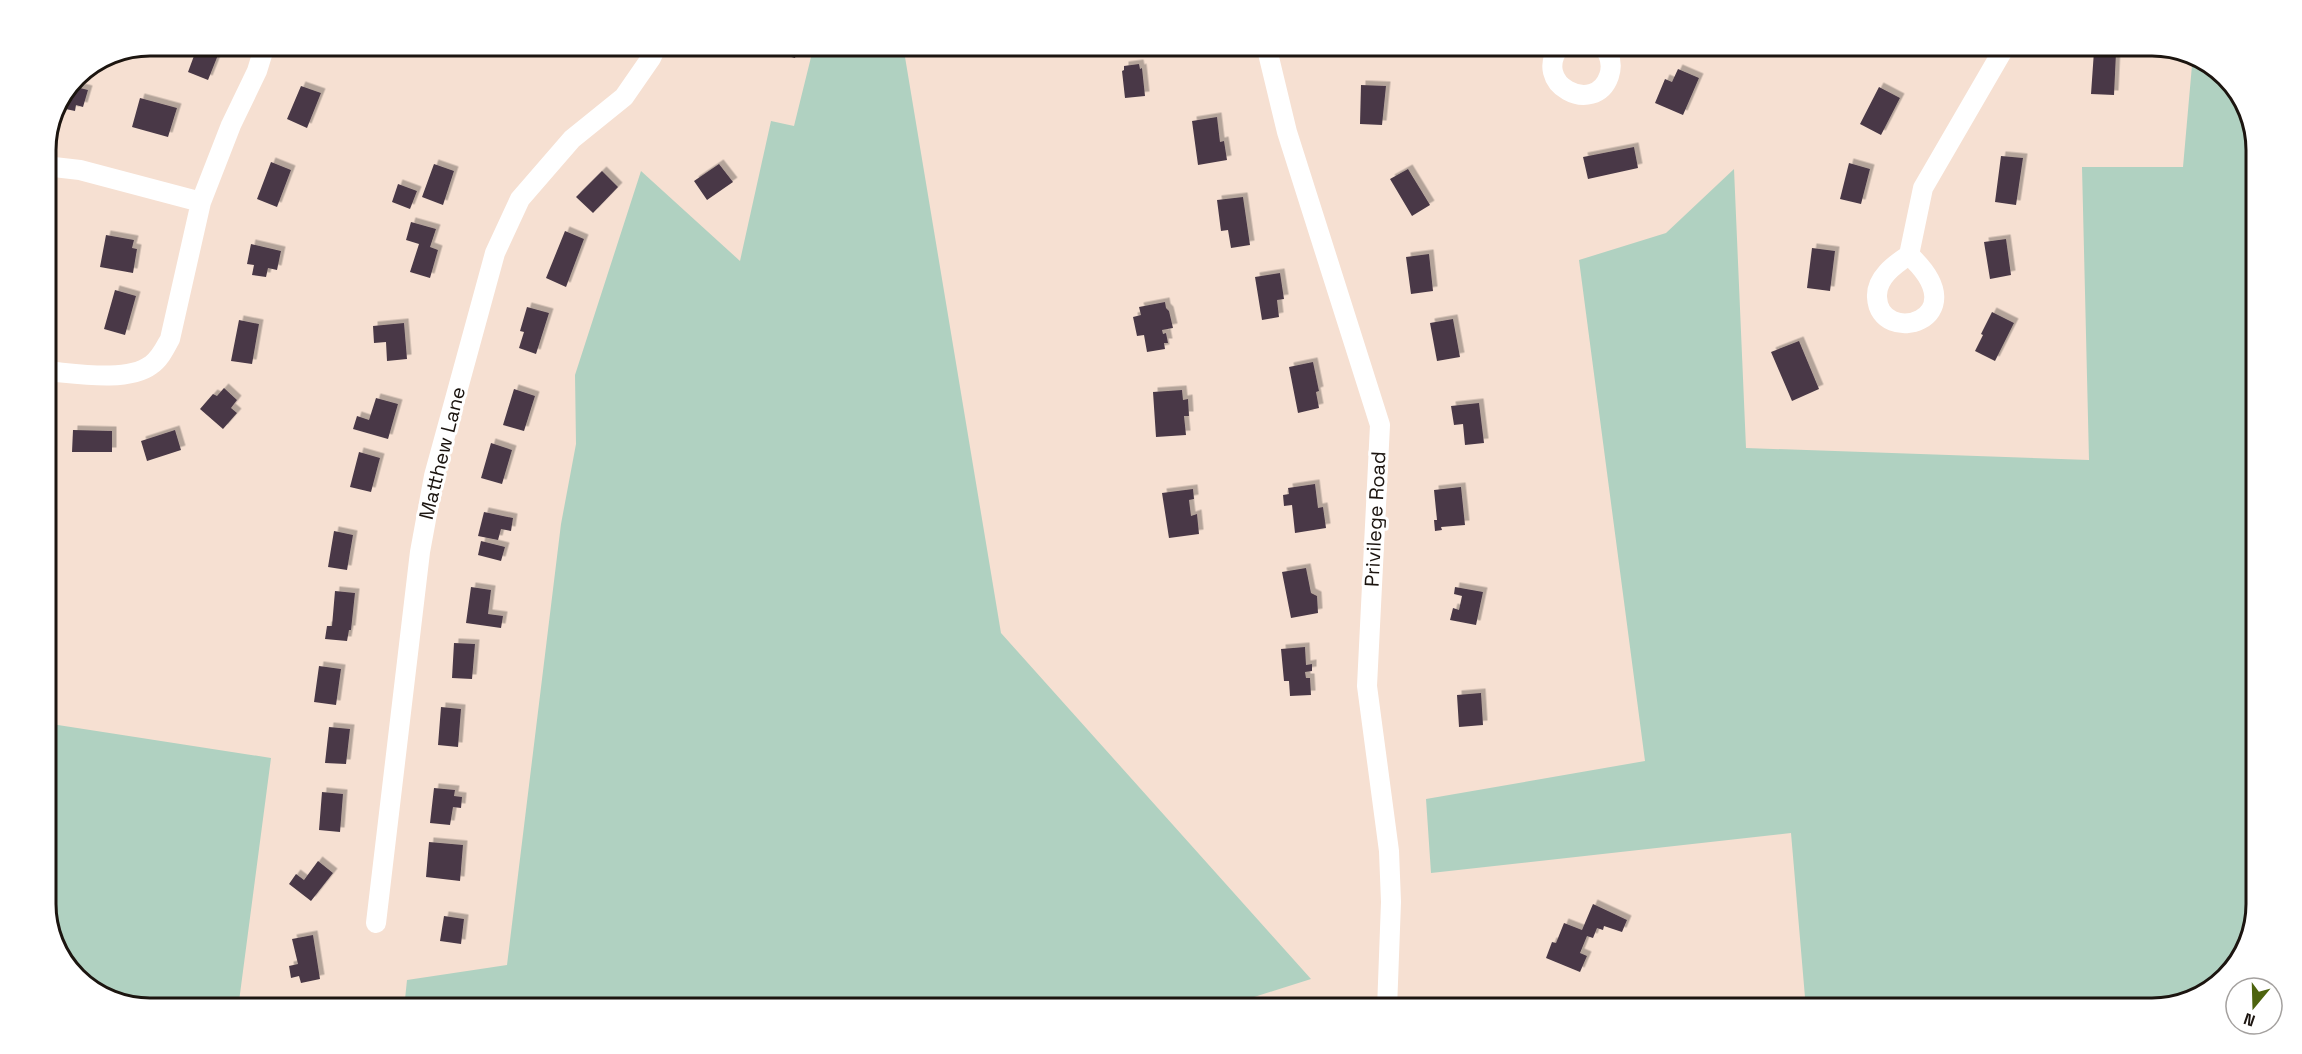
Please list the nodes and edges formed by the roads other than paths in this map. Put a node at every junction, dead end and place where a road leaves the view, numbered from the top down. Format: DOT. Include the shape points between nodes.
graph roads {
  1 [pos="262,56"];
  2 [pos="652,56"];
  3 [pos="1269,56"];
  4 [pos="1555,56"];
  5 [pos="1609,56"];
  6 [pos="2000,56"];
  7 [pos="56,167"];
  8 [pos="201,202"];
  9 [pos="1909,255"];
  10 [pos="56,372"];
  11 [pos="376,923"];
  12 [pos="1387,998"];
  1 -- 8 [label="street"];
  2 -- 11 [label="street, Matthew Lane" via="624,97 572,139 520,199 495,253 434,476 420,552"];
  3 -- 12 [label="street, Privilege Road" via="1287,132 1380,425 1367,686 1389,851"];
  4 -- 5 [label="street" via="1554,77 1566,91 1584,95 1601,88 1610,72"];
  6 -- 9 [label="street" via="1923,188"];
  7 -- 8 [label="street"];
  8 -- 10 [label="street" via="170,339 161,355 151,366 137,372 114,375"];
}
